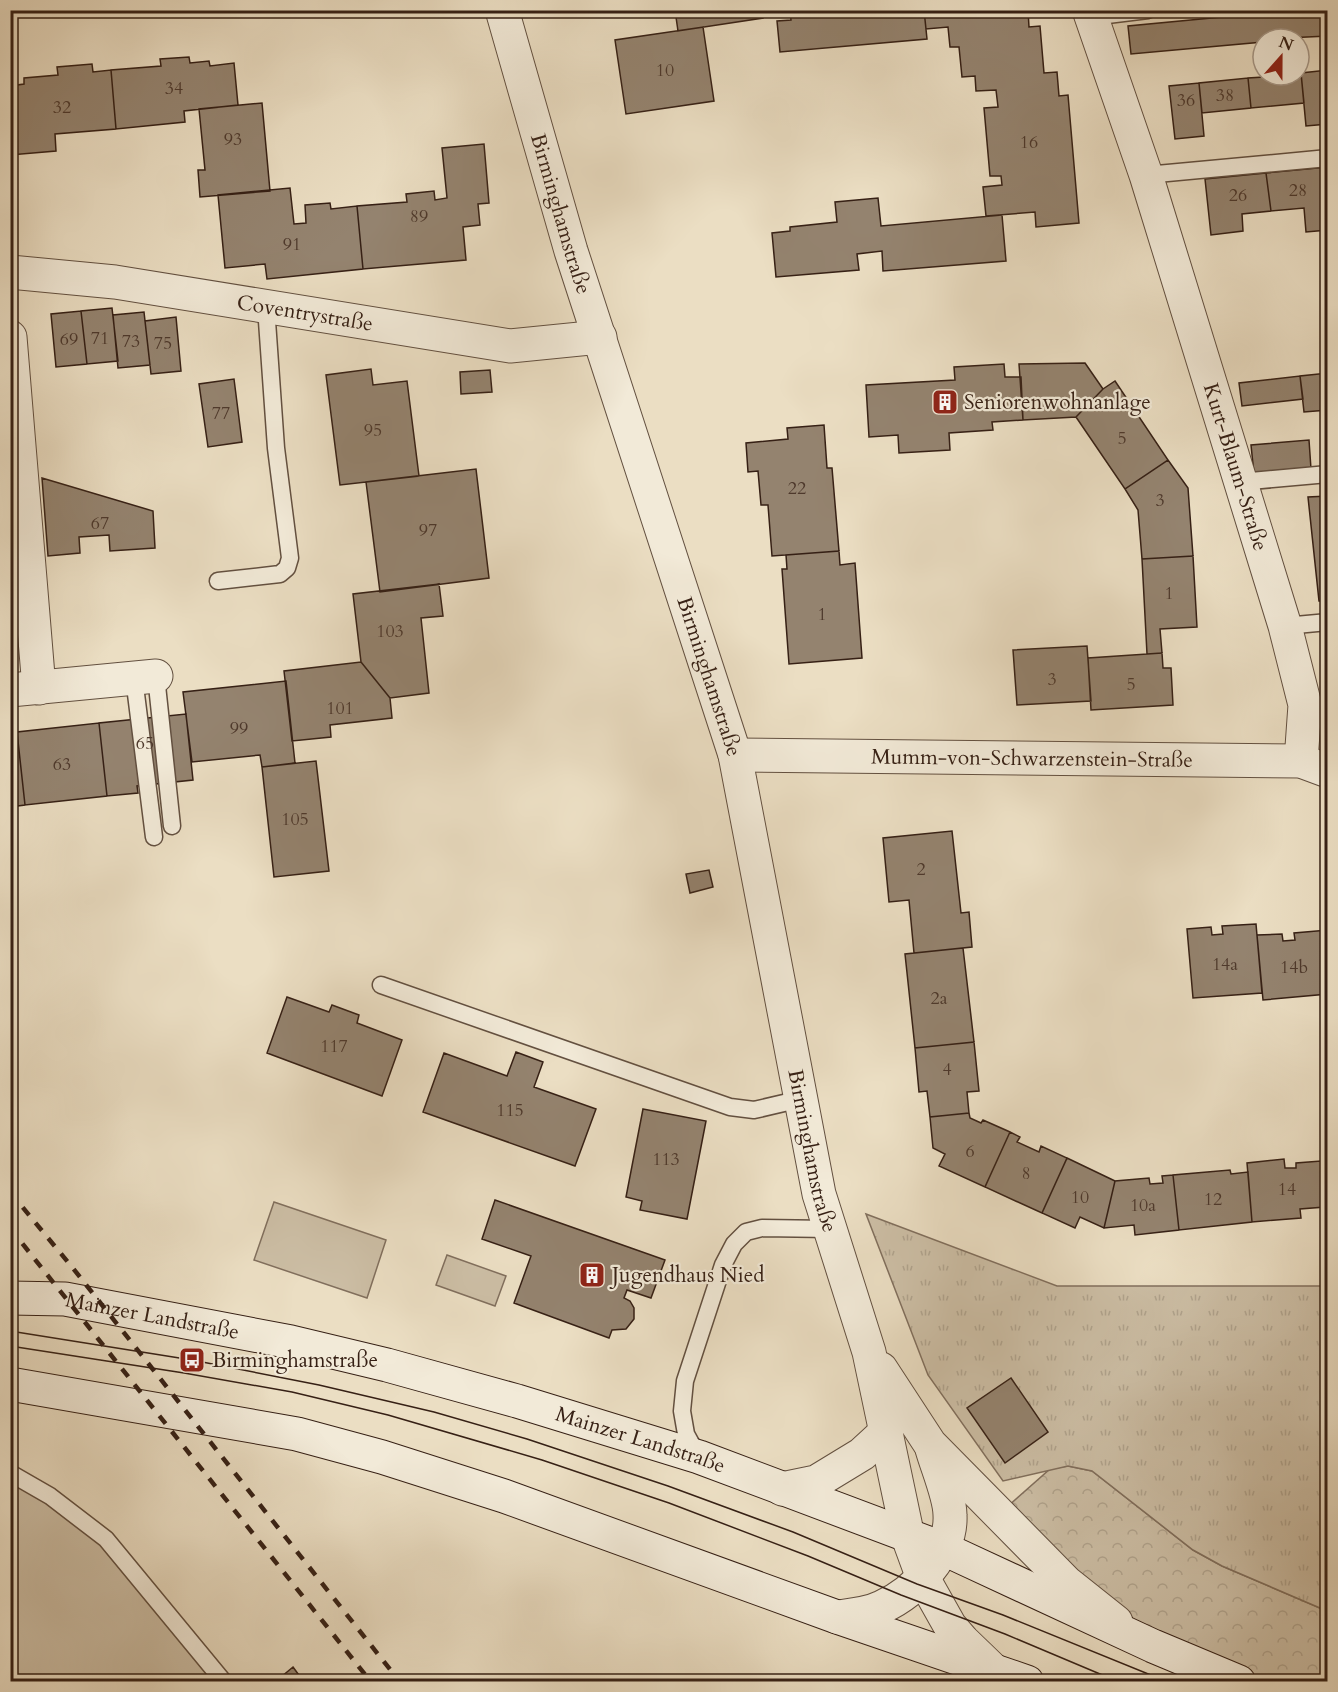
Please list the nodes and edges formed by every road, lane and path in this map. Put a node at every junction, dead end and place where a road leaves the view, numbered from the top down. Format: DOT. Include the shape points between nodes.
graph roads {
  1 [pos="502,10"];
  2 [pos="1148,10"];
  3 [pos="1090,14"];
  4 [pos="1328,158"];
  5 [pos="1146,175"];
  6 [pos="10,272"];
  7 [pos="266,307"];
  8 [pos="10,337"];
  9 [pos="600,337"];
  10 [pos="15,452"];
  11 [pos="1328,474"];
  12 [pos="1240,482"];
  13 [pos="218,581"];
  14 [pos="1328,622"];
  15 [pos="1285,626"];
  16 [pos="145,677"];
  17 [pos="25,689"];
  18 [pos="735,755"];
  19 [pos="1314,766"];
  20 [pos="172,826"];
  21 [pos="154,837"];
  22 [pos="381,985"];
  23 [pos="801,1099"];
  24 [pos="830,1229"];
  25 [pos="10,1298"];
  26 [pos="869,1352"];
  27 [pos="10,1384"];
  28 [pos="887,1431"];
  29 [pos="930,1444"];
  30 [pos="699,1457"];
  31 [pos="10,1473"];
  32 [pos="782,1489"];
  33 [pos="908,1537"];
  34 [pos="944,1549"];
  35 [pos="923,1578"];
  36 [pos="837,1617"];
  37 [pos="1153,1646"];
  38 [pos="992,1668"];
  39 [pos="224,1682"];
  40 [pos="1027,1682"];
  41 [pos="1239,1682"];
  1 -- 9 [label="street, Birminghamstraße" via="571,251"];
  2 -- 3 [label="lane"];
  3 -- 5 [label="street, Kurt-Blaum-Straße"];
  4 -- 5 [label="lane"];
  5 -- 12 [label="street, Kurt-Blaum-Straße"];
  6 -- 7 [label="street, Coventrystraße" via="115,282"];
  7 -- 9 [label="street, Coventrystraße" via="510,346"];
  7 -- 13 [label="lane" via="276,448 290,558 280,574"];
  8 -- 10 [label="street"];
  9 -- 18 [label="street, Birminghamstraße"];
  10 -- 17 [label="street"];
  11 -- 12 [label="lane"];
  12 -- 15 [label="street, Kurt-Blaum-Straße"];
  14 -- 15 [label="lane"];
  15 -- 19 [label="street, Kurt-Blaum-Straße" via="1305,705"];
  16 -- 17 [label="street"];
  16 -- 20 [label="lane"];
  16 -- 21 [label="lane"];
  18 -- 19 [label="street, Mumm-von-Schwarzenstein-Straße"];
  18 -- 23 [label="street, Birminghamstraße"];
  22 -- 23 [label="lane" via="730,1107 754,1110"];
  23 -- 24 [label="street, Birminghamstraße" via="819,1194"];
  24 -- 26 [label="street, Birminghamstraße"];
  24 -- 30 [label="lane" via="762,1228 746,1232 734,1244 723,1265 685,1381 682,1411 686,1434"];
  25 -- 30 [label="street, Mainzer Landstraße" via="65,1299 301,1345 517,1401"];
  26 -- 28 [label="street, Birminghamstraße"];
  26 -- 29 [label="street, Birminghamstraße"];
  27 -- 36 [label="street" via="297,1434 382,1457 504,1496"];
  28 -- 32 [label="street" via="862,1454 816,1482"];
  28 -- 33 [label="street, Birminghamstraße"];
  29 -- 34 [label="street, Birminghamstraße" via="950,1512"];
  29 -- 37 [label="street, Birminghamstraße" via="1067,1583"];
  30 -- 32 [label="street, Mainzer Landstraße"];
  31 -- 39 [label="lane" via="50,1496 106,1539"];
  32 -- 33 [label="street, Mainzer Landstraße"];
  33 -- 34 [label="street, Mainzer Landstraße"];
  33 -- 35 [label="street, Birminghamstraße"];
  34 -- 35 [label="street, Birminghamstraße"];
  34 -- 37 [label="street, Mainzer Landstraße"];
  35 -- 36 [label="street, Birminghamstraße" via="884,1606"];
  35 -- 38 [label="street, Birminghamstraße" via="950,1626"];
  36 -- 38 [label="street"];
  37 -- 41 [label="street, Mainzer Landstraße"];
  38 -- 40 [label="street"];
}
